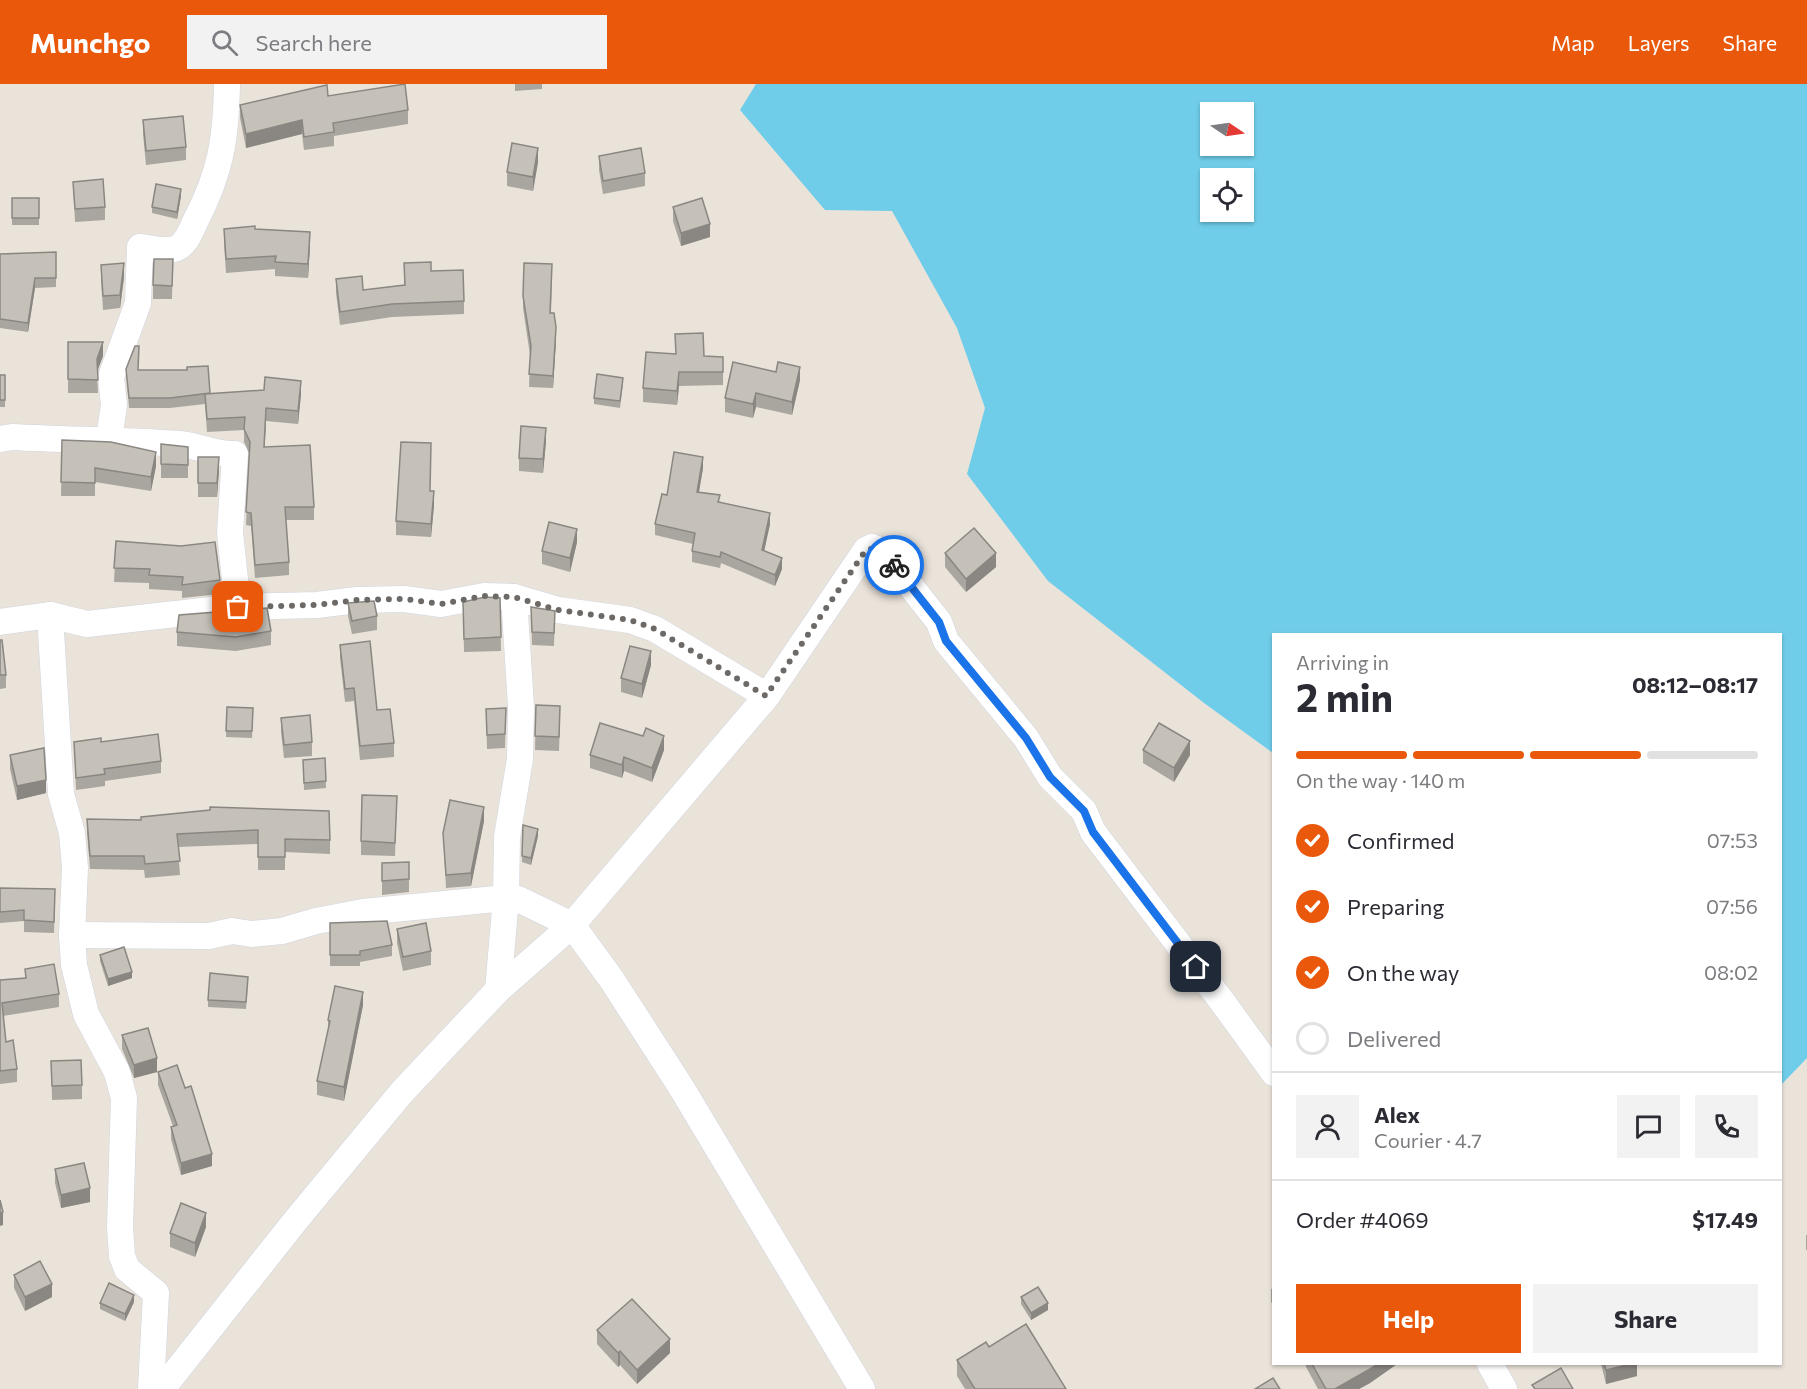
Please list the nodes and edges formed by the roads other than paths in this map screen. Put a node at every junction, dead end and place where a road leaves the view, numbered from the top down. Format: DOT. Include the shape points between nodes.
graph roads {
  1 [pos="227,84"];
  2 [pos="0,439"];
  3 [pos="109,439"];
  4 [pos="514,597"];
  5 [pos="238,607"];
  6 [pos="50,615"];
  7 [pos="0,622"];
  8 [pos="766,696"];
  9 [pos="506,897"];
  10 [pos="572,925"];
  11 [pos="72,934"];
  12 [pos="498,990"];
  13 [pos="1272,1070"];
  14 [pos="1491,1365"];
  15 [pos="151,1389"];
  16 [pos="162,1389"];
  17 [pos="862,1389"];
  18 [pos="1504,1389"];
  1 -- 3 [label="street" via="223,151 186,239 177,248 140,247 138,303 111,377 114,405"];
  2 -- 3 [label="street"];
  3 -- 5 [label="street" via="188,445 223,455 235,454 230,533"];
  4 -- 5 [label="street" via="484,596 441,604 404,599"];
  4 -- 8 [label="street" via="558,610 630,620 655,629"];
  4 -- 9 [label="street" via="520,748 507,837"];
  5 -- 6 [label="street" via="87,624"];
  6 -- 7 [label="street"];
  6 -- 11 [label="street" via="61,794 72,833 75,868"];
  8 -- 10 [label="street"];
  8 -- 13 [label="street" via="866,550 877,548 884,552 939,622 946,641 1026,738 1050,777 1084,811 1093,832"];
  9 -- 10 [label="street" via="519,899"];
  9 -- 11 [label="street" via="363,912 252,934"];
  9 -- 12 [label="street"];
  10 -- 12 [label="street"];
  10 -- 17 [label="street" via="681,1087"];
  11 -- 15 [label="street" via="74,965 87,1014 117,1072 124,1098 122,1256 127,1269 156,1293"];
  12 -- 16 [label="street" via="402,1092"];
  14 -- 18 [label="street"];
}
